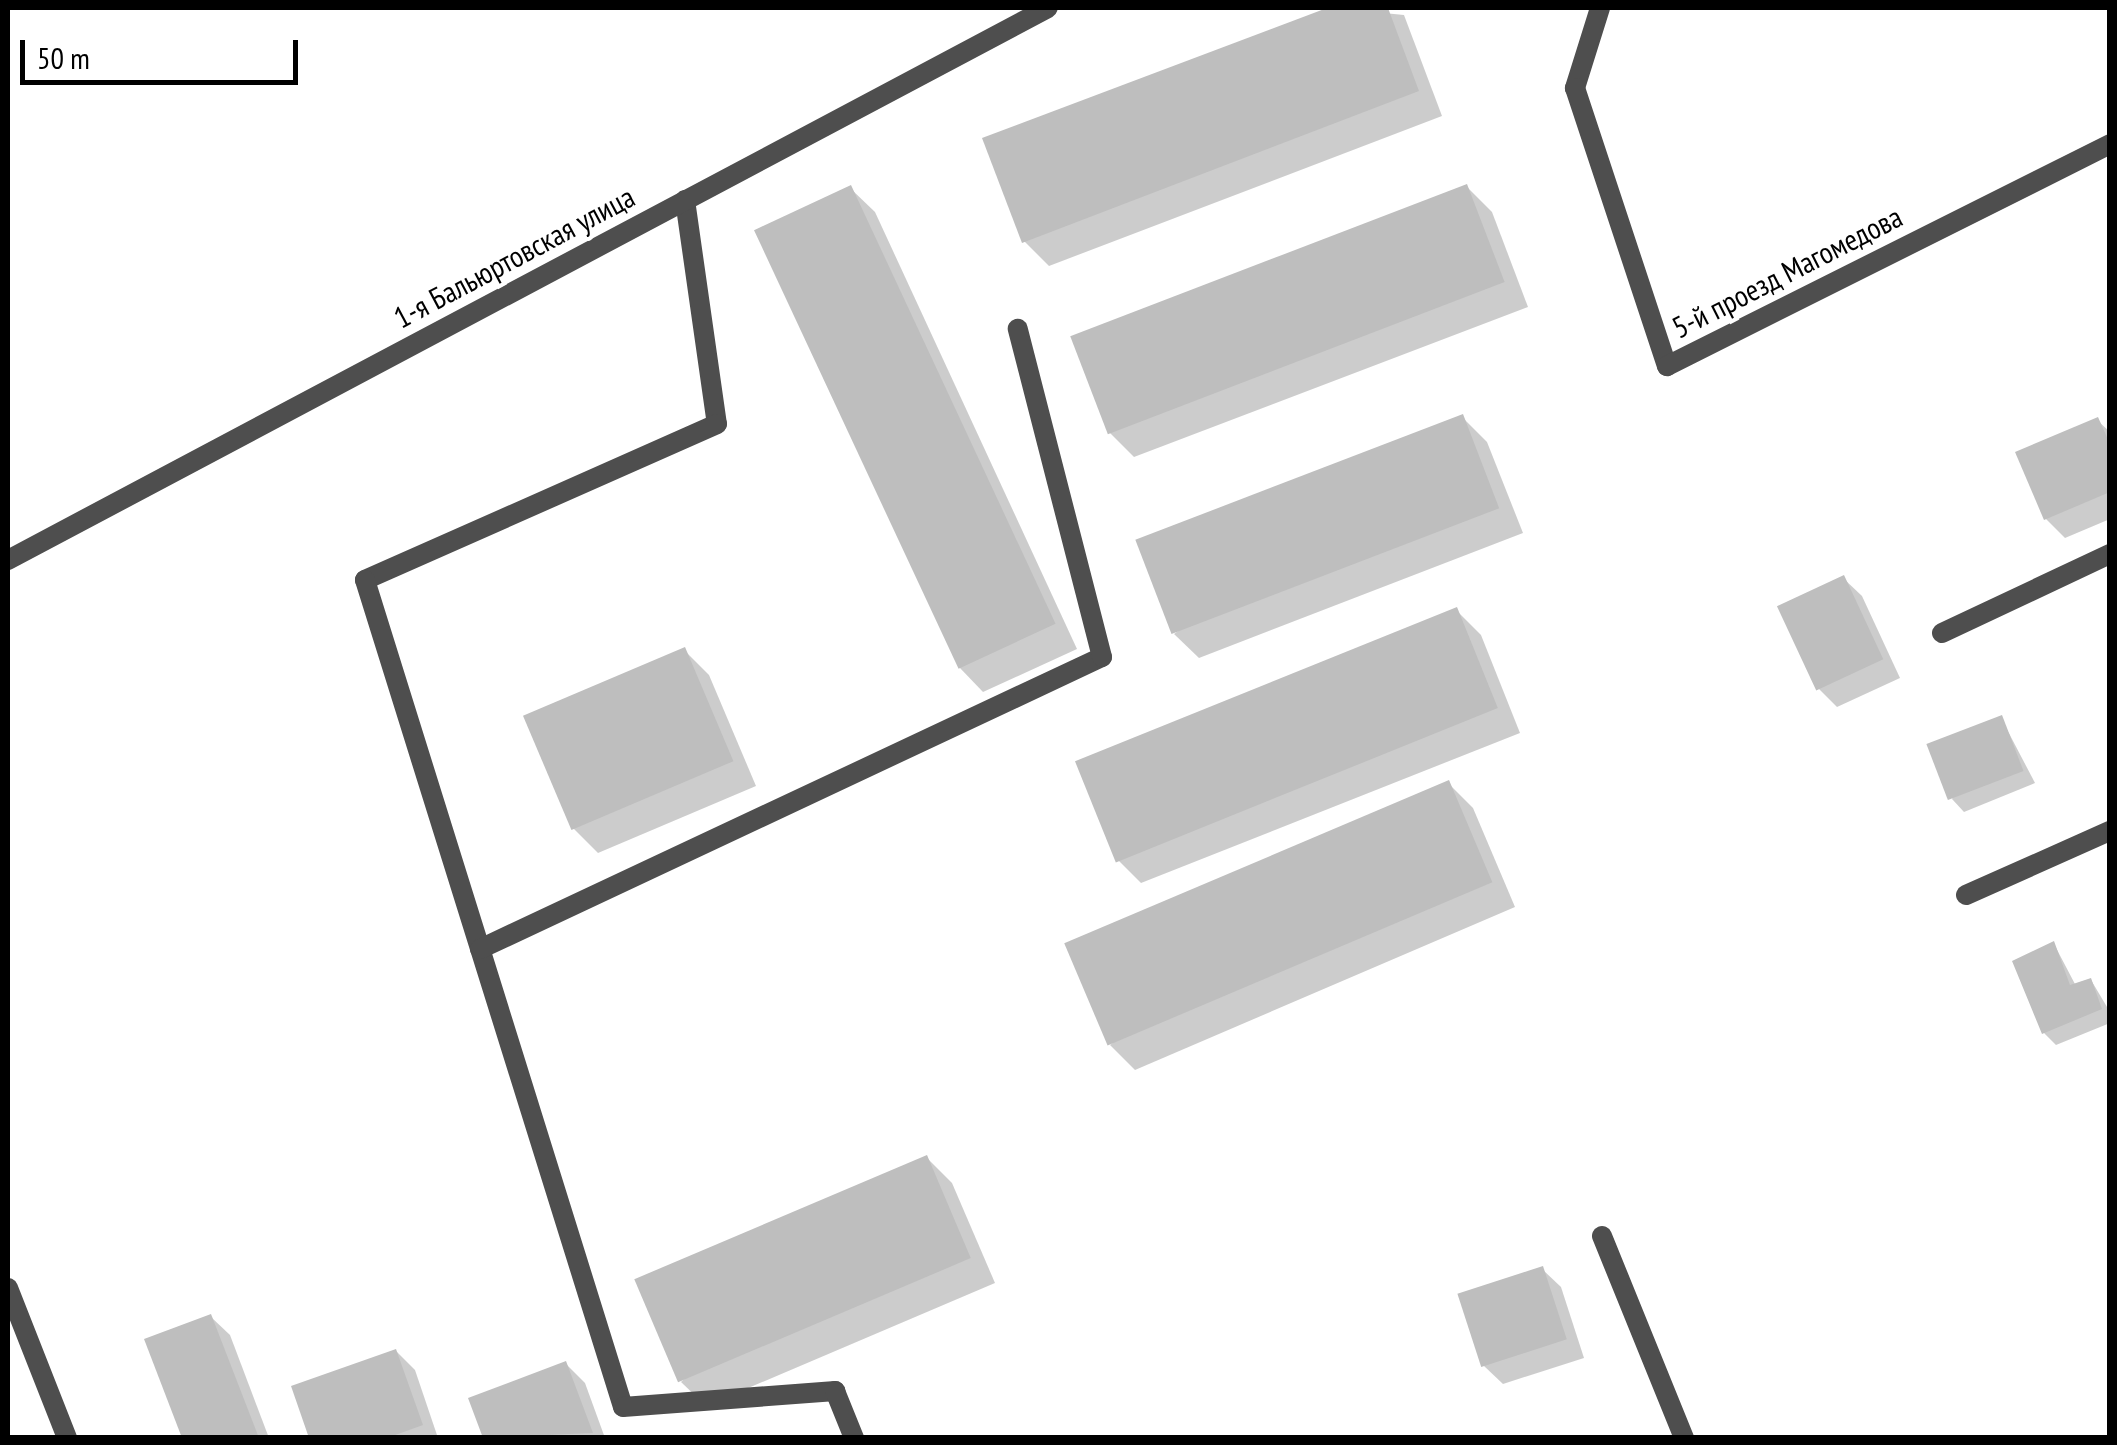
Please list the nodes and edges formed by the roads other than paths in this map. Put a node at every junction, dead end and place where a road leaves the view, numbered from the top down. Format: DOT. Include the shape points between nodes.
graph roads {
  1 [pos="1048,8"];
  2 [pos="1600,8"];
  3 [pos="2110,144"];
  4 [pos="685,200"];
  5 [pos="1018,329"];
  6 [pos="2110,554"];
  7 [pos="8,560"];
  8 [pos="1942,633"];
  9 [pos="2110,831"];
  10 [pos="1966,895"];
  11 [pos="480,949"];
  12 [pos="1602,1236"];
  13 [pos="8,1288"];
  14 [pos="67,1438"];
  15 [pos="854,1438"];
  16 [pos="1684,1438"];
  1 -- 4 [label="street, 1-я Бальюртовская улица"];
  2 -- 3 [label="street, 5-й проезд Магомедова" via="1575,88 1667,366"];
  4 -- 7 [label="street, 1-я Бальюртовская улица"];
  4 -- 11 [label="street" via="716,424 365,580"];
  5 -- 11 [label="street" via="1102,657"];
  6 -- 8 [label="street"];
  9 -- 10 [label="street"];
  11 -- 15 [label="street" via="623,1407 835,1391"];
  12 -- 16 [label="street"];
  13 -- 14 [label="street"];
}
